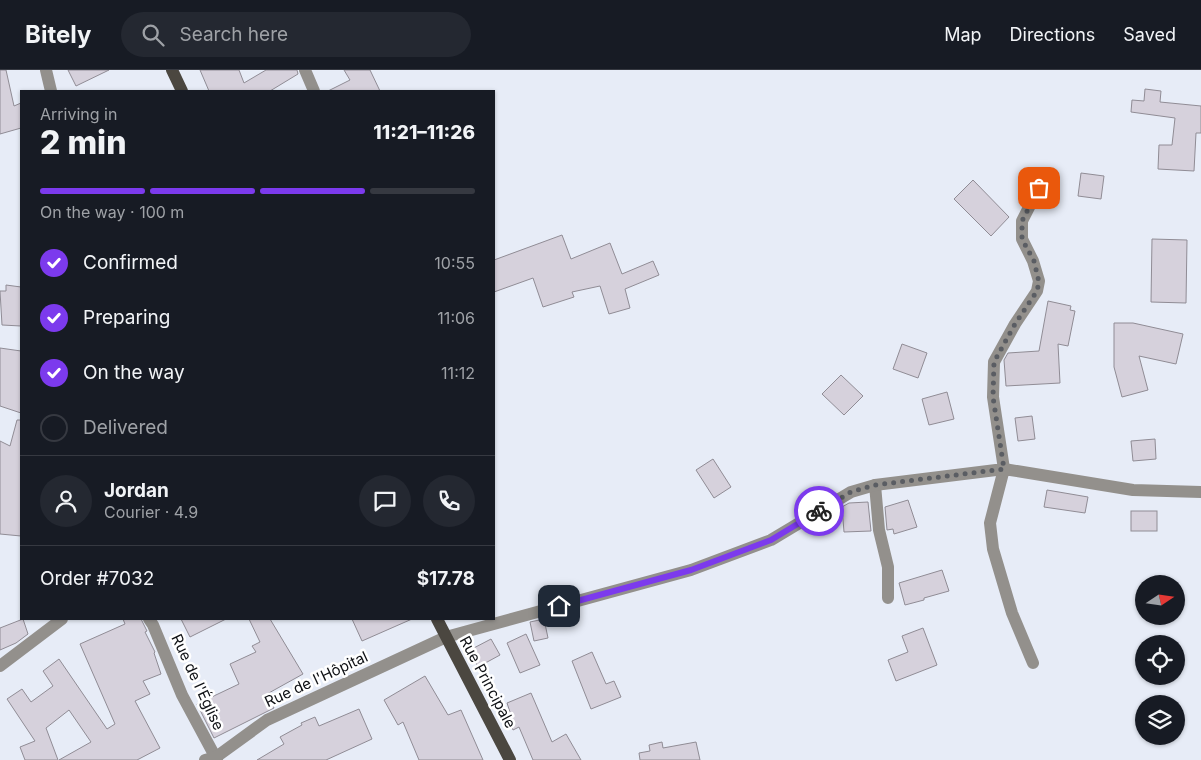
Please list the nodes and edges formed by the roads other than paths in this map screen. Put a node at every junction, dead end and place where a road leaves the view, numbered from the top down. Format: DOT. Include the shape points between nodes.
graph roads {
  1 [pos="46,70"];
  2 [pos="172,70"];
  3 [pos="305,70"];
  4 [pos="51,90"];
  5 [pos="182,90"];
  6 [pos="314,90"];
  7 [pos="1046,174"];
  8 [pos="1004,469"];
  9 [pos="875,485"];
  10 [pos="1201,492"];
  11 [pos="888,598"];
  12 [pos="61,620"];
  13 [pos="150,620"];
  14 [pos="438,620"];
  15 [pos="446,637"];
  16 [pos="1033,663"];
  17 [pos="0,666"];
  18 [pos="213,759"];
  19 [pos="510,760"];
  1 -- 4 [label="street"];
  2 -- 5 [label="main road"];
  3 -- 6 [label="street"];
  7 -- 8 [label="street" via="1022,221 1022,239 1034,261 1039,282 1037,291 994,362 993,397"];
  8 -- 9 [label="street, Rue de l'Hôpital"];
  8 -- 10 [label="street, Rue de l'Hôpital" via="1133,490"];
  8 -- 16 [label="street" via="990,523 992,549 1012,612"];
  9 -- 11 [label="street" via="879,530 888,567"];
  9 -- 15 [label="street, Rue de l'Hôpital" via="851,492 771,540 691,570"];
  12 -- 17 [label="street"];
  13 -- 18 [label="street, Rue de l'Église"];
  14 -- 15 [label="main road, Rue Principale"];
  15 -- 18 [label="street, Rue de l'Hôpital" via="267,720"];
  15 -- 19 [label="main road, Rue Principale"];
}
